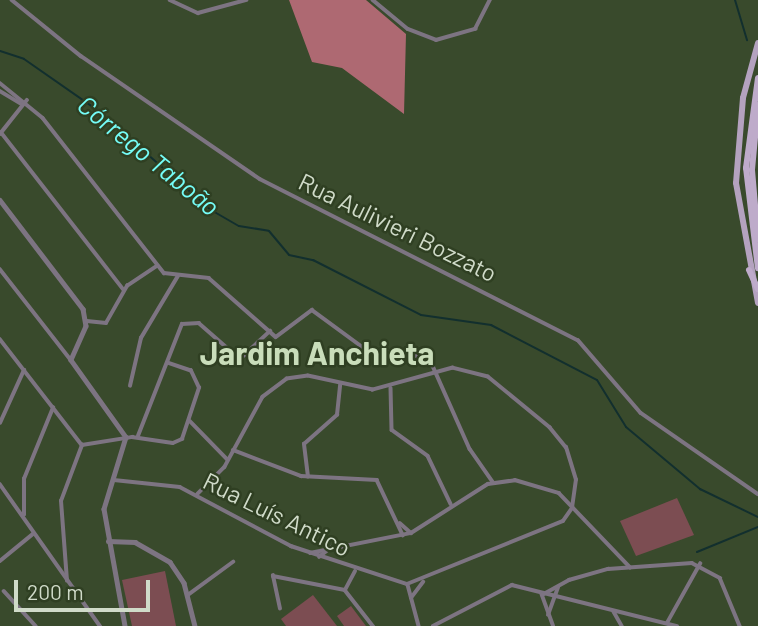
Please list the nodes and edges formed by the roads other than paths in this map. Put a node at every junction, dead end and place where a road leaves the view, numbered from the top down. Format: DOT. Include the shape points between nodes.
graph roads {
  1 [pos="12,0"];
  2 [pos="170,0"];
  3 [pos="246,0"];
  4 [pos="373,0"];
  5 [pos="490,0"];
  6 [pos="758,43"];
  7 [pos="758,78"];
  8 [pos="0,83"];
  9 [pos="0,91"];
  10 [pos="27,100"];
  11 [pos="21,103"];
  12 [pos="30,105"];
  13 [pos="758,105"];
  14 [pos="1,133"];
  15 [pos="0,200"];
  16 [pos="758,240"];
  17 [pos="157,266"];
  18 [pos="758,268"];
  19 [pos="0,269"];
  20 [pos="749,270"];
  21 [pos="178,276"];
  22 [pos="758,289"];
  23 [pos="124,290"];
  24 [pos="758,303"];
  25 [pos="87,321"];
  26 [pos="270,331"];
  27 [pos="0,339"];
  28 [pos="71,360"];
  29 [pos="168,362"];
  30 [pos="24,370"];
  31 [pos="439,371"];
  32 [pos="340,384"];
  33 [pos="130,386"];
  34 [pos="391,388"];
  35 [pos="53,408"];
  36 [pos="190,421"];
  37 [pos="0,423"];
  38 [pos="138,436"];
  39 [pos="126,437"];
  40 [pos="82,445"];
  41 [pos="233,450"];
  42 [pos="229,461"];
  43 [pos="308,477"];
  44 [pos="114,480"];
  45 [pos="493,482"];
  46 [pos="0,484"];
  47 [pos="198,494"];
  48 [pos="758,494"];
  49 [pos="451,504"];
  50 [pos="572,508"];
  51 [pos="24,517"];
  52 [pos="398,522"];
  53 [pos="34,533"];
  54 [pos="411,533"];
  55 [pos="403,535"];
  56 [pos="108,541"];
  57 [pos="334,545"];
  58 [pos="310,553"];
  59 [pos="319,557"];
  60 [pos="0,561"];
  61 [pos="233,562"];
  62 [pos="685,564"];
  63 [pos="699,564"];
  64 [pos="630,566"];
  65 [pos="355,570"];
  66 [pos="692,572"];
  67 [pos="67,581"];
  68 [pos="423,581"];
  69 [pos="407,584"];
  70 [pos="561,584"];
  71 [pos="345,590"];
  72 [pos="4,591"];
  73 [pos="188,595"];
  74 [pos="542,595"];
  75 [pos="552,597"];
  76 [pos="410,600"];
  77 [pos="280,609"];
  78 [pos="614,612"];
  79 [pos="548,618"];
  80 [pos="666,623"];
  81 [pos="36,626"];
  82 [pos="100,626"];
  83 [pos="125,626"];
  84 [pos="195,626"];
  85 [pos="373,626"];
  86 [pos="419,626"];
  87 [pos="433,626"];
  88 [pos="553,626"];
  89 [pos="622,626"];
  90 [pos="677,626"];
  91 [pos="740,626"];
  1 -- 48 [label="street, Rua Aulivieri Bozzato" via="81,57 260,179 578,340 641,413"];
  2 -- 3 [label="street" via="189,11 209,12"];
  4 -- 5 [label="street" via="408,29 436,40 475,29"];
  6 -- 20 [label="main road" via="737,153"];
  7 -- 18 [label="highway" via="747,168"];
  8 -- 10 [label="street"];
  9 -- 11 [label="street"];
  10 -- 11 [label="street"];
  10 -- 12 [label="street"];
  11 -- 12 [label="street"];
  11 -- 14 [label="street"];
  12 -- 17 [label="street"];
  13 -- 16 [label="highway" via="752,170"];
  14 -- 23 [label="street"];
  15 -- 25 [label="street"];
  17 -- 21 [label="street"];
  17 -- 23 [label="street"];
  19 -- 28 [label="street"];
  20 -- 22 [label="highway"];
  20 -- 24 [label="main road"];
  21 -- 26 [label="street" via="209,278"];
  21 -- 33 [label="street" via="141,338"];
  23 -- 25 [label="street" via="109,321"];
  25 -- 28 [label="street"];
  26 -- 29 [label="street" via="240,359 204,326 187,321"];
  26 -- 31 [label="street" via="284,337 303,315 317,311 368,351 412,353"];
  27 -- 30 [label="street"];
  28 -- 39 [label="street"];
  29 -- 36 [label="street" via="191,371 198,382"];
  29 -- 38 [label="street"];
  30 -- 35 [label="street"];
  30 -- 37 [label="street"];
  31 -- 34 [label="street"];
  31 -- 45 [label="street" via="470,449"];
  31 -- 50 [label="street" via="481,373 550,428 574,467"];
  32 -- 34 [label="street"];
  32 -- 41 [label="street" via="301,376 278,384 257,405"];
  32 -- 43 [label="street" via="337,415 304,444"];
  34 -- 49 [label="street" via="394,433 428,456"];
  35 -- 40 [label="street"];
  35 -- 51 [label="street" via="24,479"];
  36 -- 38 [label="street" via="176,443"];
  36 -- 42 [label="street"];
  38 -- 39 [label="street"];
  39 -- 40 [label="street"];
  39 -- 44 [label="street"];
  40 -- 67 [label="street" via="61,501"];
  41 -- 42 [label="street"];
  41 -- 43 [label="street"];
  42 -- 47 [label="street"];
  43 -- 52 [label="street" via="377,480"];
  44 -- 47 [label="street, Rua Luís Antico" via="157,482"];
  44 -- 56 [label="street" via="104,509"];
  45 -- 49 [label="street"];
  45 -- 50 [label="street" via="544,485"];
  46 -- 51 [label="street"];
  47 -- 58 [label="street, Rua Luís Antico"];
  49 -- 54 [label="street"];
  50 -- 64 [label="street"];
  50 -- 68 [label="street, Rua Luís Antico" via="563,521"];
  51 -- 53 [label="street"];
  52 -- 54 [label="street"];
  52 -- 55 [label="street"];
  53 -- 60 [label="street"];
  53 -- 67 [label="street"];
  54 -- 55 [label="street"];
  55 -- 57 [label="street"];
  56 -- 73 [label="street" via="135,542 160,555 179,573"];
  56 -- 83 [label="street"];
  57 -- 58 [label="street"];
  57 -- 59 [label="street"];
  58 -- 59 [label="street, Rua Luís Antico"];
  59 -- 65 [label="street, Rua Luís Antico"];
  61 -- 73 [label="street"];
  62 -- 63 [label="street"];
  62 -- 64 [label="street"];
  62 -- 66 [label="street"];
  63 -- 66 [label="street"];
  63 -- 91 [label="street" via="720,578"];
  64 -- 70 [label="street"];
  65 -- 69 [label="street, Rua Luís Antico"];
  65 -- 71 [label="street"];
  66 -- 80 [label="street"];
  67 -- 82 [label="street"];
  68 -- 69 [label="street, Rua Luís Antico"];
  68 -- 76 [label="street"];
  69 -- 76 [label="street"];
  70 -- 74 [label="street"];
  70 -- 75 [label="street"];
  71 -- 77 [label="street" via="273,576"];
  71 -- 85 [label="street"];
  72 -- 81 [label="street"];
  73 -- 84 [label="street"];
  74 -- 75 [label="street"];
  74 -- 79 [label="street"];
  74 -- 87 [label="street" via="506,586"];
  75 -- 78 [label="street"];
  75 -- 79 [label="street"];
  76 -- 86 [label="street"];
  78 -- 80 [label="street"];
  78 -- 89 [label="street"];
  79 -- 88 [label="street"];
  80 -- 90 [label="street"];
}
